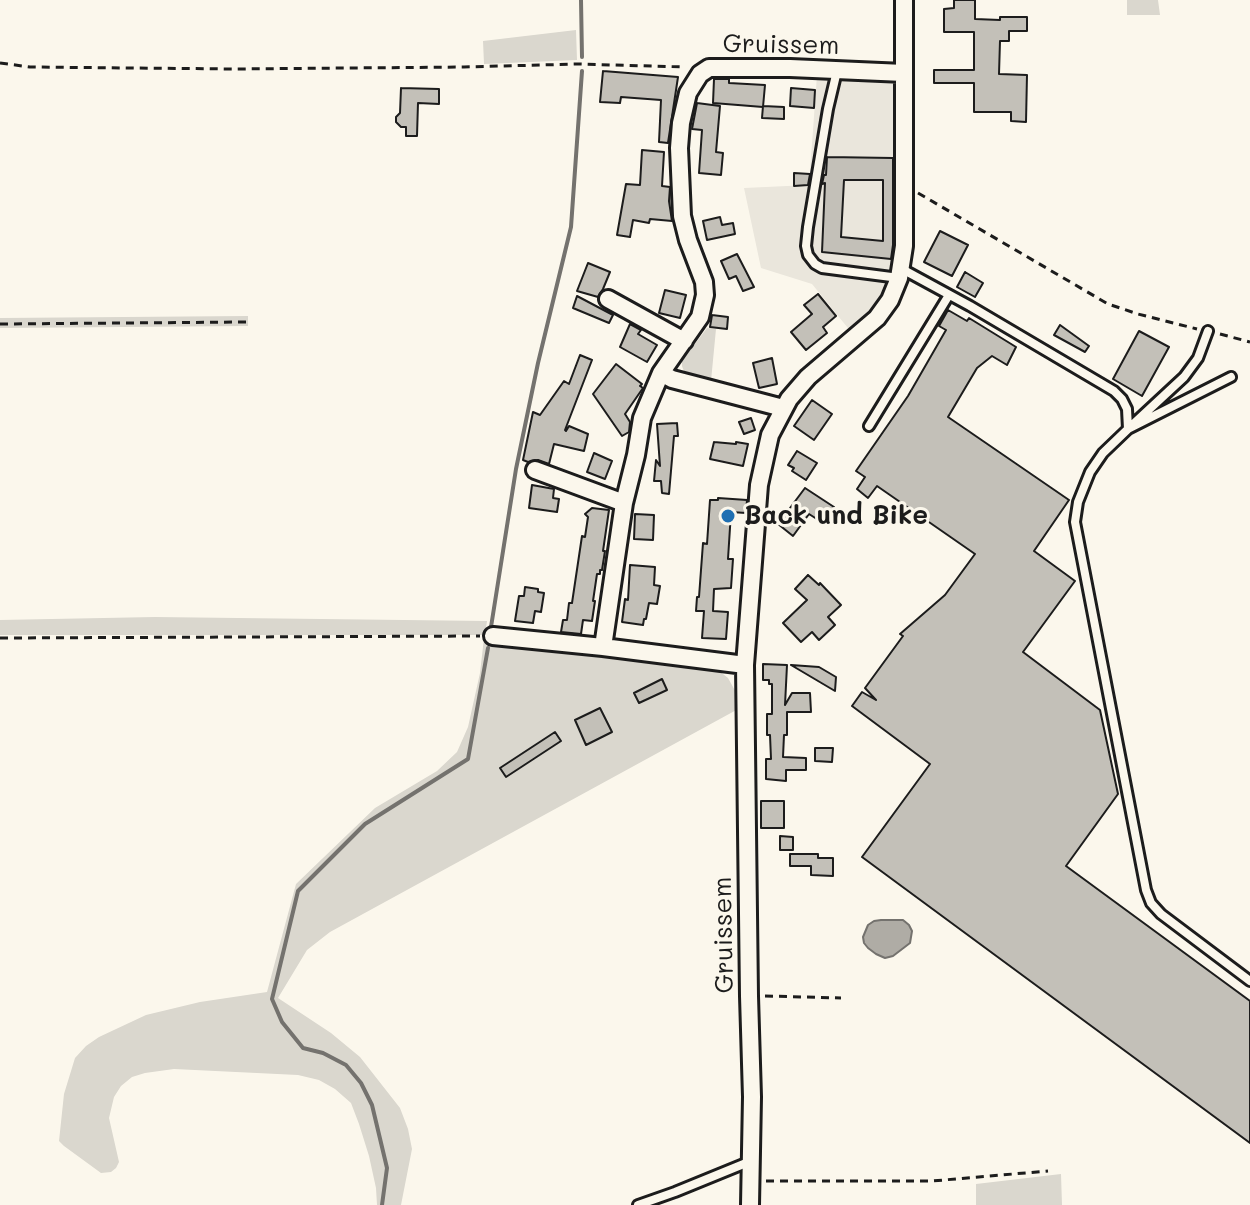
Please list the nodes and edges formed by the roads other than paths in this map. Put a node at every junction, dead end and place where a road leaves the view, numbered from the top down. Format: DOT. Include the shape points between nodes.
graph roads {
  1 [pos="904,0"];
  2 [pos="837,70"];
  3 [pos="904,73"];
  4 [pos="900,273"];
  5 [pos="949,295"];
  6 [pos="608,299"];
  7 [pos="1208,331"];
  8 [pos="684,341"];
  9 [pos="661,373"];
  10 [pos="1231,377"];
  11 [pos="783,408"];
  12 [pos="869,426"];
  13 [pos="1128,429"];
  14 [pos="535,470"];
  15 [pos="624,503"];
  16 [pos="493,636"];
  17 [pos="603,647"];
  18 [pos="745,665"];
  19 [pos="1250,981"];
  20 [pos="751,1161"];
  21 [pos="638,1205"];
  22 [pos="750,1205"];
  1 -- 3 [label="street, Gruissem"];
  2 -- 3 [label="street, Gruissem"];
  2 -- 4 [label="lane" via="808,227 808,255 822,268"];
  2 -- 8 [label="street, Gruissem" via="709,68 688,93 679,160 682,216 705,295 700,317"];
  3 -- 4 [label="street, Gruissem"];
  4 -- 5 [label="lane"];
  4 -- 11 [label="street, Gruissem" via="877,318 802,383"];
  5 -- 12 [label="lane"];
  5 -- 13 [label="lane" via="1114,391 1127,409"];
  6 -- 8 [label="street"];
  7 -- 13 [label="lane" via="1184,377"];
  8 -- 9 [label="street, Gruissem"];
  9 -- 11 [label="street"];
  9 -- 15 [label="street, Gruissem" via="642,418"];
  10 -- 13 [label="lane"];
  11 -- 18 [label="street, Gruissem" via="761,467"];
  13 -- 19 [label="lane" via="1090,472 1075,522 1146,890 1161,914"];
  14 -- 15 [label="street"];
  15 -- 17 [label="street, Gruissem"];
  16 -- 17 [label="street"];
  17 -- 18 [label="street"];
  18 -- 20 [label="street, Gruissem"];
  20 -- 21 [label="lane"];
  20 -- 22 [label="street, Gruissem"];
}
